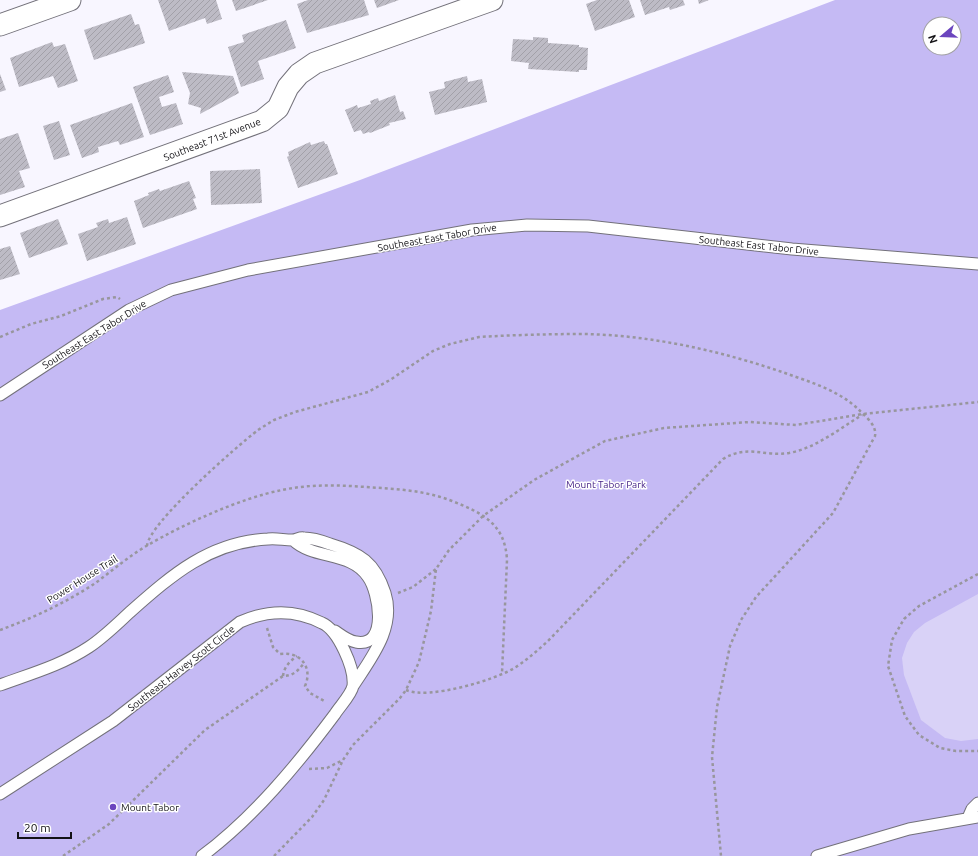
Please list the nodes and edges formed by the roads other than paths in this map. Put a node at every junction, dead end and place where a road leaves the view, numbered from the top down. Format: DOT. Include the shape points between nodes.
graph roads {
  1 [pos="492,0"];
  2 [pos="61,2"];
  3 [pos="0,25"];
  4 [pos="0,216"];
  5 [pos="978,264"];
  6 [pos="0,395"];
  7 [pos="292,540"];
  8 [pos="332,629"];
  9 [pos="0,685"];
  10 [pos="353,686"];
  11 [pos="0,794"];
  12 [pos="978,804"];
  13 [pos="973,818"];
  14 [pos="202,856"];
  15 [pos="816,856"];
  1 -- 4 [label="street, Southeast 71st Avenue" via="315,63 299,74 288,87 278,108 262,121"];
  2 -- 3 [label="street"];
  5 -- 6 [label="lane, Southeast East Tabor Drive" via="792,249 588,226 500,226 248,270 171,290 130,310"];
  7 -- 8 [label="lane" via="300,547 355,564 372,585 378,601 379,617 371,638 356,642"];
  7 -- 9 [label="lane" via="251,541 222,547 204,555 164,582 89,647 58,664"];
  7 -- 10 [label="lane" via="302,537 349,550 368,561 380,580 389,611 386,626 373,656"];
  8 -- 10 [label="lane, Southeast Harvey Scott Circle" via="345,651"];
  8 -- 11 [label="lane, Southeast Harvey Scott Circle" via="313,618 287,612 259,615 240,622 113,721"];
  10 -- 14 [label="lane" via="329,721 282,778 242,822"];
  12 -- 13 [label="lane" via="972,808"];
  13 -- 15 [label="lane" via="909,829"];
}
